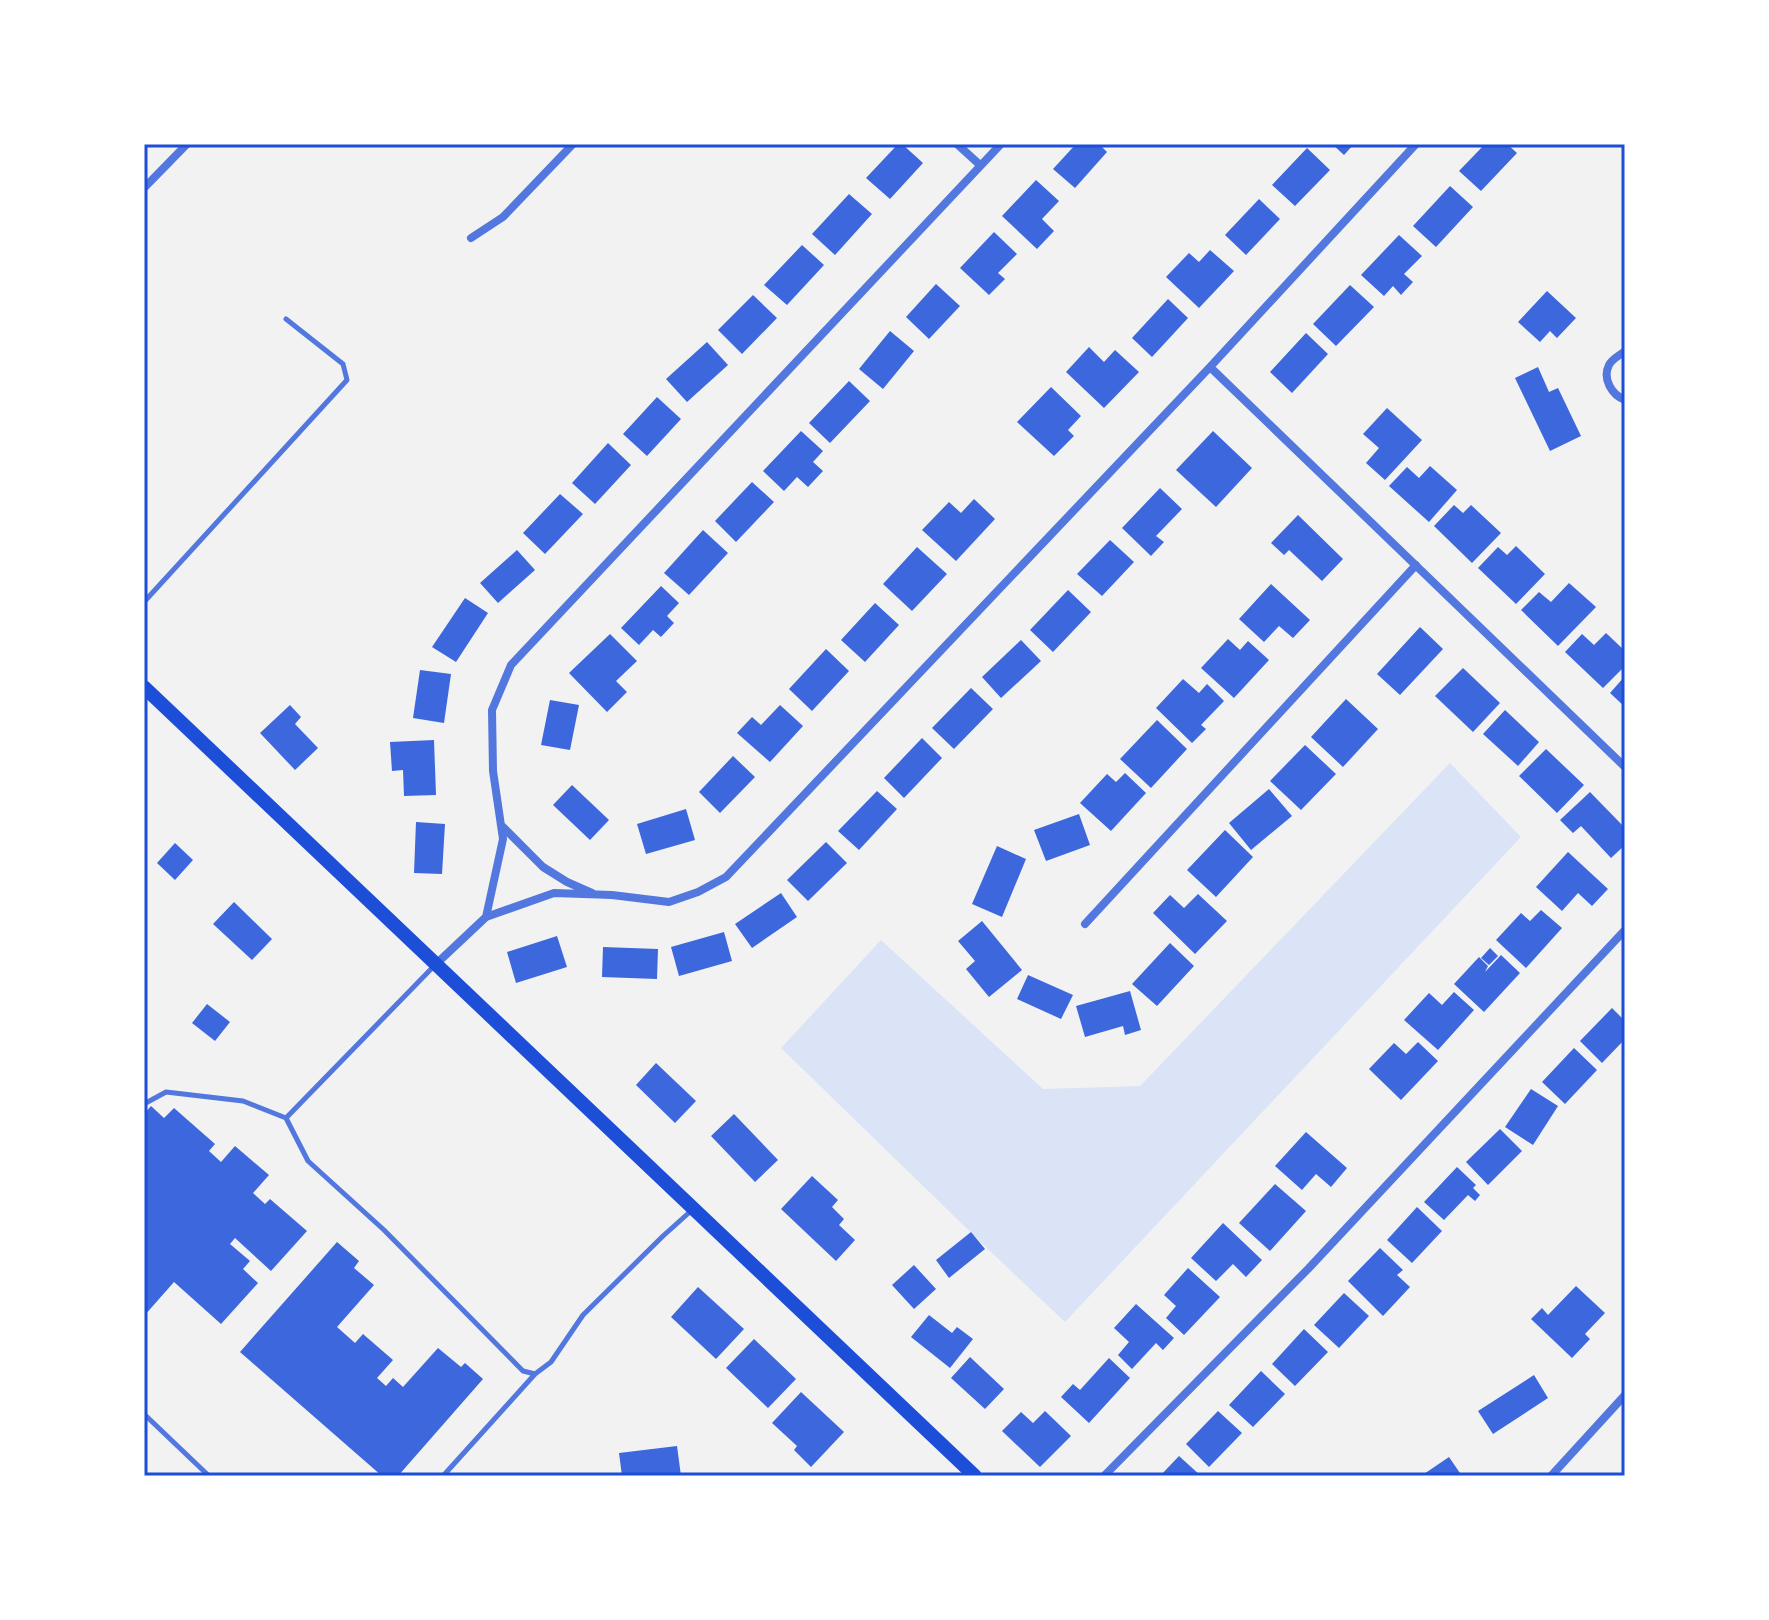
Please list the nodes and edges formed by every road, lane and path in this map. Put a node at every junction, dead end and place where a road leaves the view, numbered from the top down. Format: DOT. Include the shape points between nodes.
graph roads {
  1 [pos="187,144"];
  2 [pos="573,144"];
  3 [pos="957,144"];
  4 [pos="1001,144"];
  5 [pos="1416,144"];
  6 [pos="980,165"];
  7 [pos="144,188"];
  8 [pos="471,238"];
  9 [pos="286,319"];
  10 [pos="1625,351"];
  11 [pos="1210,367"];
  12 [pos="1625,400"];
  13 [pos="1416,565"];
  14 [pos="144,602"];
  15 [pos="144,687"];
  16 [pos="1625,767"];
  17 [pos="501,825"];
  18 [pos="597,895"];
  19 [pos="486,917"];
  20 [pos="1085,924"];
  21 [pos="1625,930"];
  22 [pos="435,965"];
  23 [pos="144,1104"];
  24 [pos="286,1118"];
  25 [pos="694,1209"];
  26 [pos="535,1374"];
  27 [pos="1625,1395"];
  28 [pos="144,1414"];
  29 [pos="209,1476"];
  30 [pos="443,1476"];
  31 [pos="975,1476"];
  32 [pos="1104,1476"];
  33 [pos="1551,1476"];
  1 -- 7 [label="street"];
  2 -- 8 [label="street" via="503,217"];
  3 -- 6 [label="street"];
  4 -- 6 [label="street"];
  5 -- 11 [label="street"];
  6 -- 17 [label="street" via="511,665 492,710"];
  9 -- 14 [label="lane" via="343,364 347,380"];
  10 -- 12 [label="street" via="1610,362 1606,373 1609,388"];
  11 -- 13 [label="street"];
  11 -- 18 [label="street" via="726,877 669,902"];
  13 -- 16 [label="street"];
  13 -- 20 [label="street"];
  15 -- 22 [label="main road"];
  17 -- 18 [label="street" via="543,867"];
  17 -- 19 [label="street" via="503,839"];
  18 -- 19 [label="street" via="554,893"];
  19 -- 22 [label="street"];
  21 -- 32 [label="street" via="1308,1269"];
  22 -- 24 [label="lane"];
  22 -- 25 [label="main road"];
  23 -- 24 [label="lane" via="166,1092 243,1101"];
  24 -- 26 [label="lane" via="308,1161 523,1371"];
  25 -- 26 [label="lane" via="583,1315 551,1362"];
  25 -- 31 [label="main road"];
  26 -- 30 [label="lane"];
  27 -- 33 [label="street"];
  28 -- 29 [label="lane"];
}
